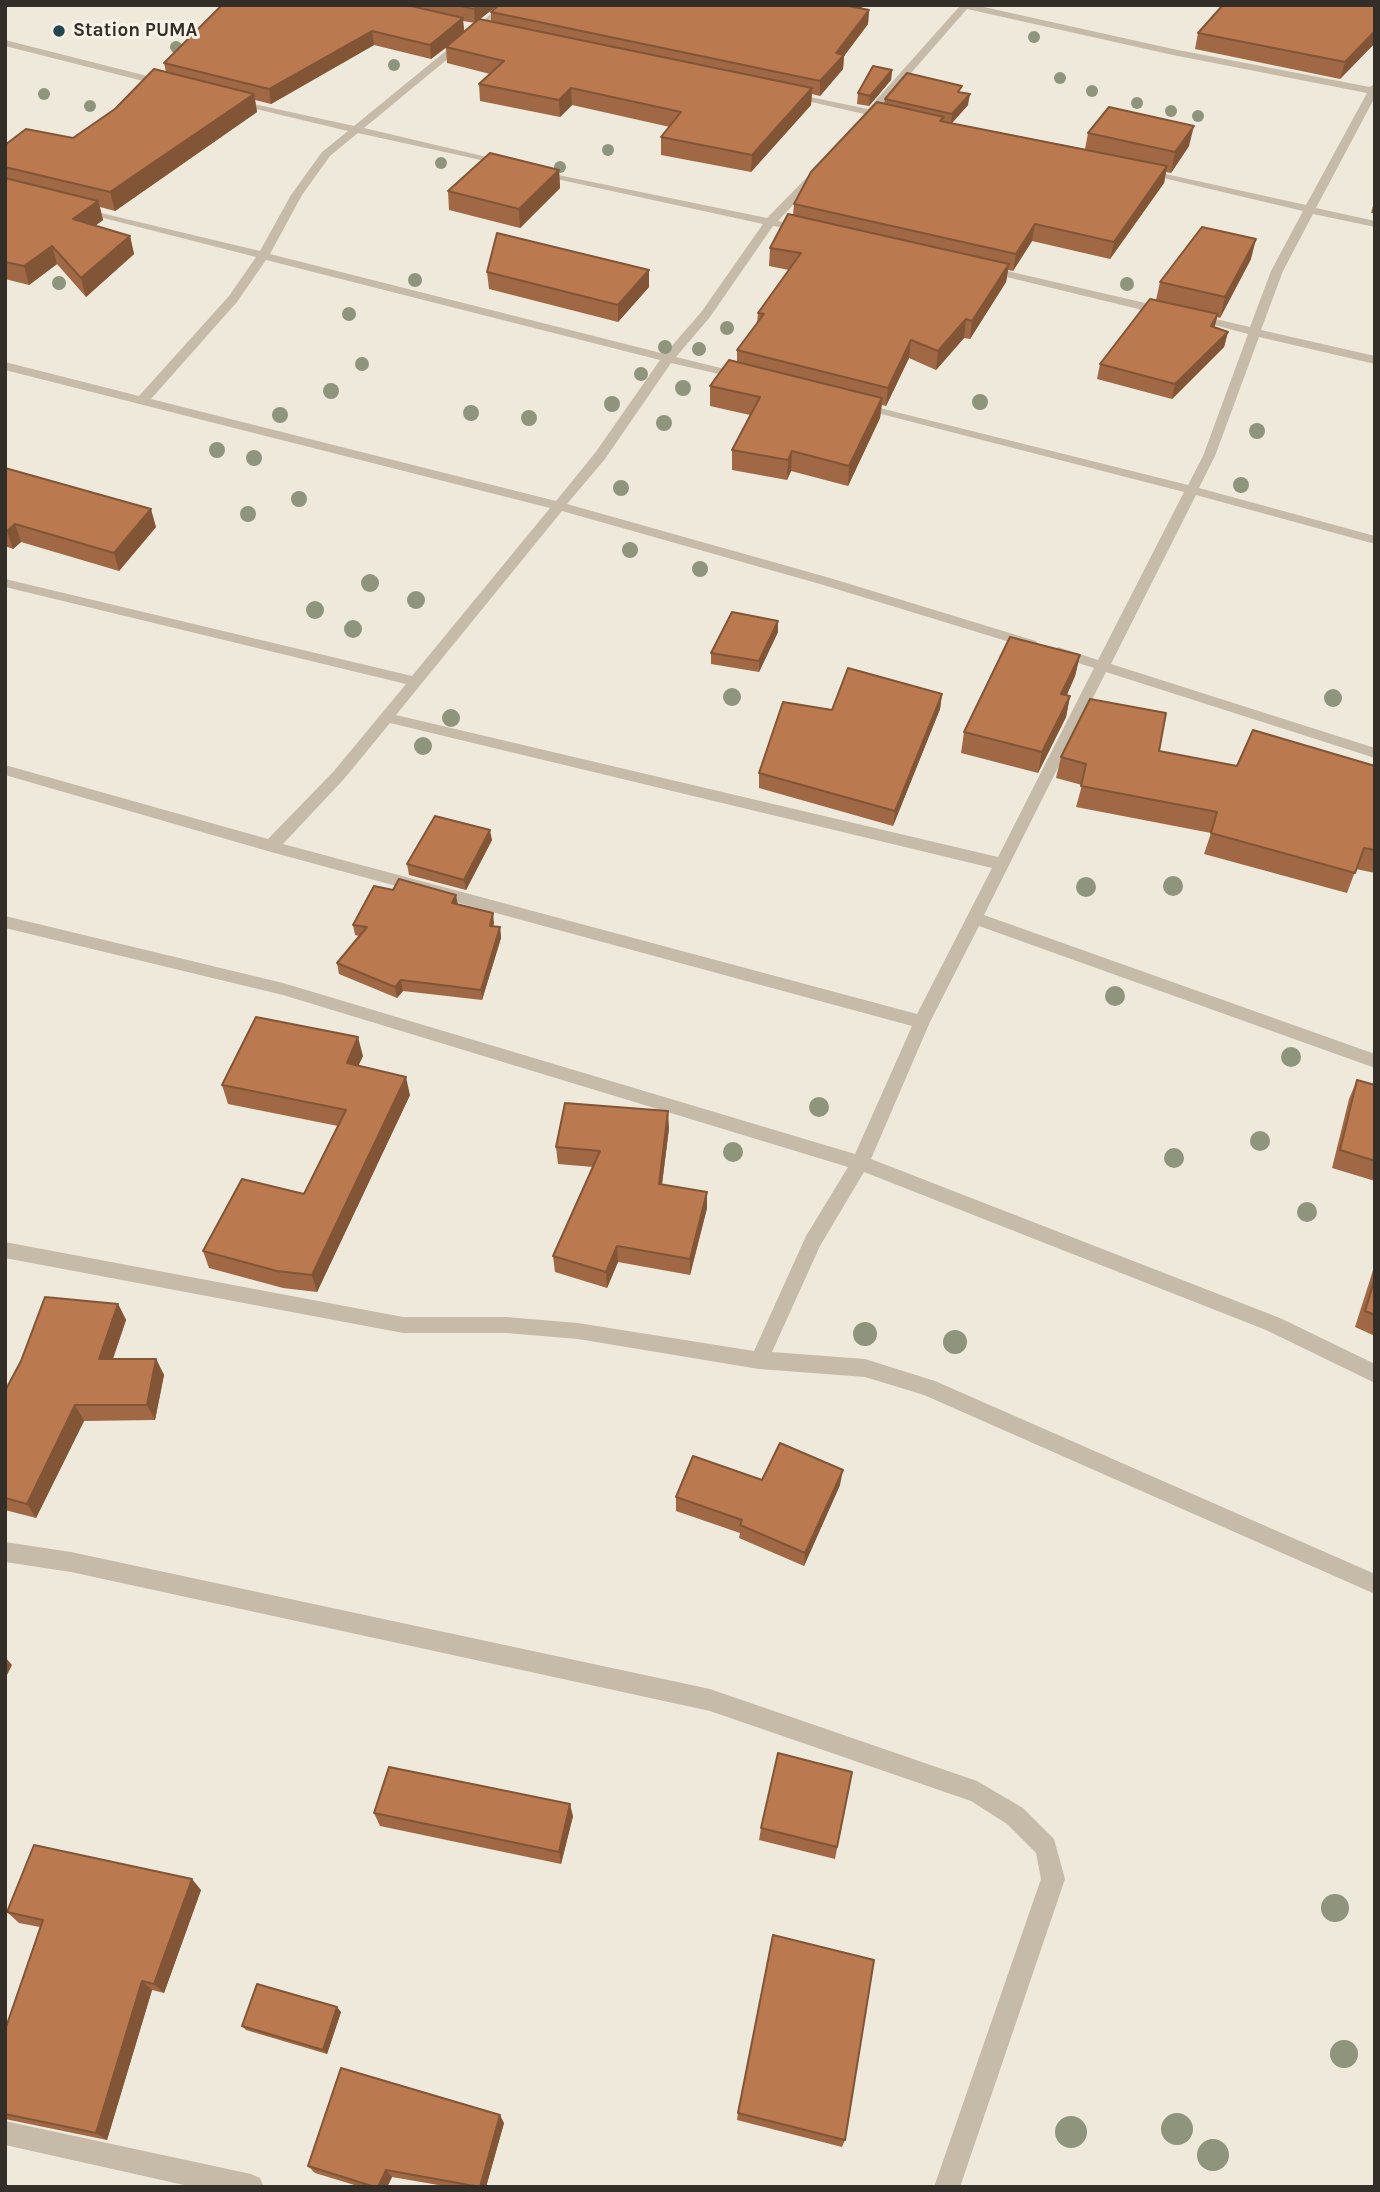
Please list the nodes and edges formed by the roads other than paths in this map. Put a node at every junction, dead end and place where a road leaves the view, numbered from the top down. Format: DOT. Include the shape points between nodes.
graph roads {
  1 [pos="508,5"];
  2 [pos="965,5"];
  3 [pos="465,27"];
  4 [pos="478,30"];
  5 [pos="491,33"];
  6 [pos="5,43"];
  7 [pos="179,87"];
  8 [pos="1374,90"];
  9 [pos="779,93"];
  10 [pos="219,97"];
  11 [pos="871,112"];
  12 [pos="897,118"];
  13 [pos="352,130"];
  14 [pos="855,130"];
  15 [pos="832,158"];
  16 [pos="1132,170"];
  17 [pos="73,207"];
  18 [pos="1309,210"];
  19 [pos="770,222"];
  20 [pos="1375,224"];
  21 [pos="824,234"];
  22 [pos="262,257"];
  23 [pos="974,267"];
  24 [pos="1174,313"];
  25 [pos="1188,316"];
  26 [pos="1254,332"];
  27 [pos="667,359"];
  28 [pos="1375,360"];
  29 [pos="5,366"];
  30 [pos="759,382"];
  31 [pos="142,401"];
  32 [pos="851,405"];
  33 [pos="1192,490"];
  34 [pos="558,506"];
  35 [pos="1375,540"];
  36 [pos="5,583"];
  37 [pos="1101,666"];
  38 [pos="414,681"];
  39 [pos="385,717"];
  40 [pos="1375,753"];
  41 [pos="5,770"];
  42 [pos="271,846"];
  43 [pos="1000,864"];
  44 [pos="974,918"];
  45 [pos="5,922"];
  46 [pos="922,1021"];
  47 [pos="1375,1061"];
  48 [pos="860,1163"];
  49 [pos="5,1250"];
  50 [pos="759,1360"];
  51 [pos="1375,1374"];
  52 [pos="5,1552"];
  53 [pos="1375,1584"];
  54 [pos="5,2133"];
  55 [pos="251,2187"];
  56 [pos="947,2187"];
  1 -- 4 [label="street"];
  2 -- 8 [label="street" via="1173,52"];
  2 -- 11 [label="street"];
  3 -- 4 [label="street"];
  4 -- 5 [label="street"];
  4 -- 13 [label="street"];
  6 -- 7 [label="street"];
  8 -- 18 [label="street"];
  9 -- 11 [label="street"];
  10 -- 13 [label="street"];
  11 -- 12 [label="street"];
  11 -- 14 [label="street"];
  13 -- 19 [label="street"];
  13 -- 22 [label="street" via="326,154 304,185"];
  15 -- 19 [label="street"];
  16 -- 18 [label="street"];
  17 -- 22 [label="street"];
  18 -- 20 [label="street"];
  18 -- 26 [label="street" via="1277,271"];
  19 -- 21 [label="street"];
  19 -- 27 [label="street" via="706,314"];
  22 -- 27 [label="street"];
  22 -- 31 [label="street" via="233,299"];
  23 -- 24 [label="street"];
  25 -- 26 [label="street"];
  26 -- 28 [label="street"];
  26 -- 33 [label="street" via="1214,444"];
  27 -- 30 [label="street"];
  27 -- 34 [label="street" via="614,438"];
  29 -- 31 [label="street"];
  31 -- 34 [label="street"];
  32 -- 33 [label="street"];
  33 -- 35 [label="street"];
  33 -- 37 [label="street"];
  34 -- 37 [label="street" via="825,581"];
  34 -- 38 [label="street"];
  36 -- 38 [label="street"];
  37 -- 40 [label="street"];
  37 -- 43 [label="street"];
  38 -- 39 [label="street"];
  39 -- 42 [label="street" via="339,775"];
  39 -- 43 [label="street"];
  41 -- 42 [label="street"];
  42 -- 46 [label="street"];
  43 -- 44 [label="street"];
  44 -- 46 [label="street"];
  44 -- 47 [label="street"];
  45 -- 48 [label="street" via="283,989"];
  46 -- 48 [label="street"];
  48 -- 50 [label="street" via="813,1242"];
  48 -- 51 [label="street" via="1273,1324"];
  49 -- 50 [label="street" via="403,1325 506,1325 578,1331"];
  50 -- 53 [label="street" via="865,1368 928,1387"];
  52 -- 56 [label="street" via="71,1562 710,1700 977,1792 1015,1816 1046,1847 1053,1879"];
  54 -- 55 [label="street"];
}
